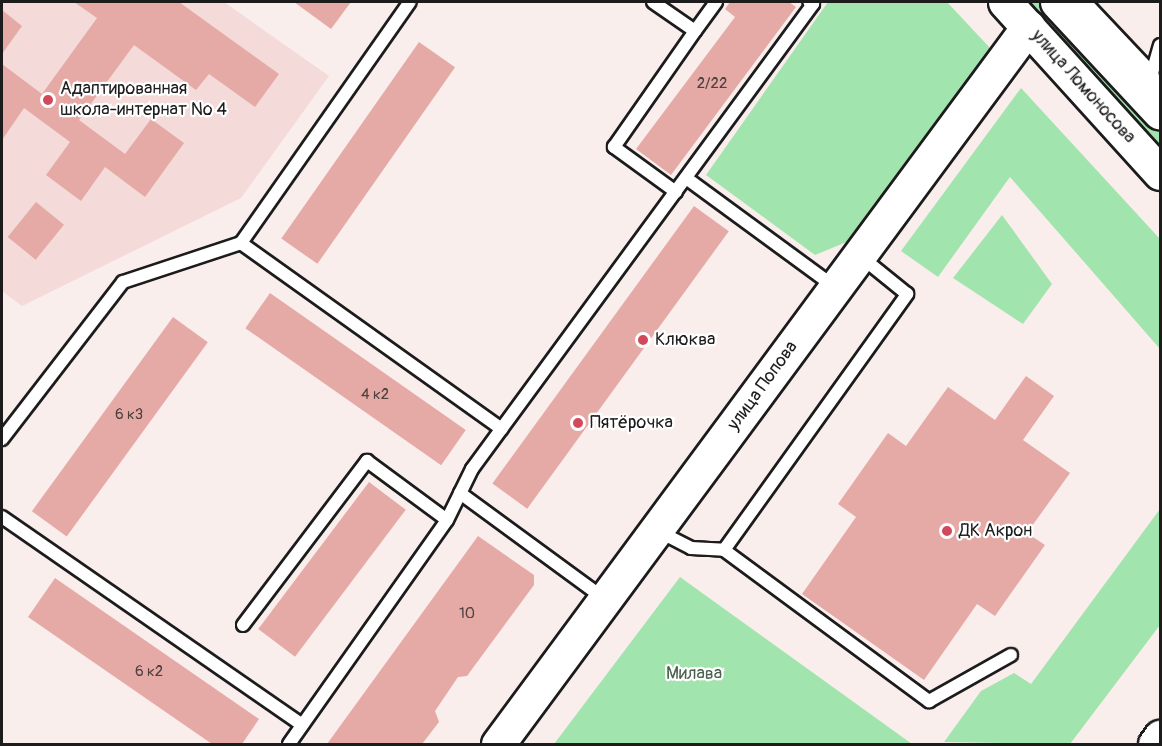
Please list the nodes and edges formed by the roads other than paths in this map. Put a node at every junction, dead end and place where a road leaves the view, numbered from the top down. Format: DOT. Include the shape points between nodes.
graph roads {
  1 [pos="410,2"];
  2 [pos="653,2"];
  3 [pos="716,2"];
  4 [pos="809,2"];
  5 [pos="1005,2"];
  6 [pos="1057,2"];
  7 [pos="1070,2"];
  8 [pos="1028,27"];
  9 [pos="695,31"];
  10 [pos="1161,45"];
  11 [pos="1152,73"];
  12 [pos="1161,104"];
  13 [pos="1161,113"];
  14 [pos="1161,173"];
  15 [pos="686,178"];
  16 [pos="676,192"];
  17 [pos="241,243"];
  18 [pos="860,256"];
  19 [pos="836,288"];
  20 [pos="502,429"];
  21 [pos="2,440"];
  22 [pos="460,493"];
  23 [pos="2,518"];
  24 [pos="447,520"];
  25 [pos="657,530"];
  26 [pos="724,549"];
  27 [pos="606,600"];
  28 [pos="243,625"];
  29 [pos="1011,655"];
  30 [pos="302,725"];
  31 [pos="1161,737"];
  32 [pos="289,744"];
  33 [pos="498,744"];
  34 [pos="1155,744"];
  1 -- 17 [label="lane"];
  2 -- 9 [label="lane"];
  3 -- 9 [label="lane"];
  4 -- 15 [label="lane" via="813,4"];
  5 -- 8 [label="street, улица Ломоносова"];
  6 -- 13 [label="street"];
  7 -- 11 [label="lane" via="1087,4"];
  8 -- 14 [label="street, улица Ломоносова"];
  8 -- 18 [label="street, улица Попова"];
  9 -- 16 [label="lane" via="614,147"];
  10 -- 11 [label="lane"];
  11 -- 12 [label="lane"];
  15 -- 16 [label="lane"];
  15 -- 19 [label="lane"];
  16 -- 20 [label="lane"];
  17 -- 20 [label="lane"];
  17 -- 21 [label="lane" via="123,282"];
  18 -- 19 [label="street, улица Попова"];
  18 -- 26 [label="lane" via="907,294"];
  19 -- 25 [label="street, улица Попова"];
  20 -- 22 [label="lane"];
  22 -- 24 [label="lane"];
  22 -- 27 [label="lane"];
  23 -- 30 [label="lane"];
  24 -- 28 [label="lane" via="367,461"];
  24 -- 30 [label="lane"];
  25 -- 26 [label="lane" via="691,548"];
  25 -- 27 [label="street, улица Попова"];
  26 -- 29 [label="lane" via="930,701"];
  27 -- 33 [label="street, улица Попова"];
  30 -- 32 [label="lane"];
  31 -- 34 [label="street"];
}
